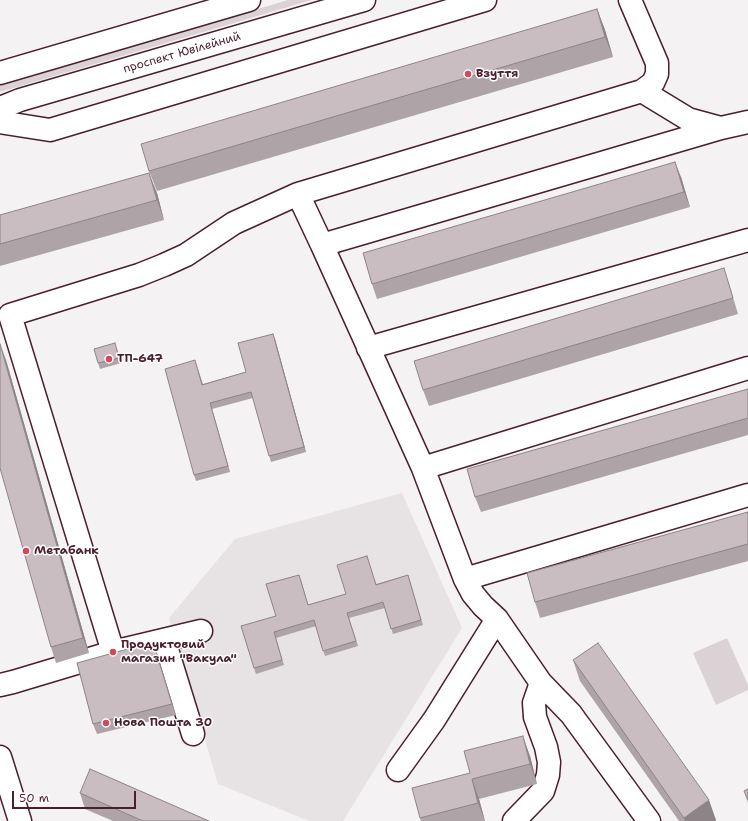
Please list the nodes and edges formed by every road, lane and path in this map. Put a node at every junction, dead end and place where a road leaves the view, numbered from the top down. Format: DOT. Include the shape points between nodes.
graph roads {
  1 [pos="249,0"];
  2 [pos="364,0"];
  3 [pos="485,0"];
  4 [pos="630,0"];
  5 [pos="0,74"];
  6 [pos="642,91"];
  7 [pos="0,108"];
  8 [pos="0,122"];
  9 [pos="748,122"];
  10 [pos="721,128"];
  11 [pos="298,194"];
  12 [pos="748,240"];
  13 [pos="322,245"];
  14 [pos="5,317"];
  15 [pos="368,348"];
  16 [pos="748,368"];
  17 [pos="423,468"];
  18 [pos="748,495"];
  19 [pos="465,579"];
  20 [pos="497,619"];
  21 [pos="201,631"];
  22 [pos="164,640"];
  23 [pos="113,652"];
  24 [pos="541,683"];
  25 [pos="0,685"];
  26 [pos="193,734"];
  27 [pos="0,757"];
  28 [pos="398,770"];
  29 [pos="20,821"];
  30 [pos="514,821"];
  31 [pos="649,821"];
  1 -- 5 [label="main road"];
  2 -- 7 [label="main road, проспект Ювілейний"];
  3 -- 8 [label="main road" via="50,130"];
  4 -- 6 [label="main road" via="657,63 657,74 653,83"];
  6 -- 10 [label="main road" via="688,120"];
  6 -- 11 [label="main road"];
  9 -- 10 [label="main road"];
  10 -- 13 [label="main road"];
  11 -- 13 [label="main road"];
  11 -- 14 [label="main road" via="234,223 186,256"];
  12 -- 15 [label="main road"];
  13 -- 15 [label="main road"];
  14 -- 23 [label="main road"];
  15 -- 17 [label="main road"];
  16 -- 17 [label="main road"];
  17 -- 19 [label="main road"];
  18 -- 19 [label="main road"];
  19 -- 20 [label="main road" via="473,594"];
  20 -- 24 [label="main road"];
  20 -- 28 [label="main road" via="434,720"];
  21 -- 22 [label="main road"];
  22 -- 23 [label="main road"];
  22 -- 26 [label="main road"];
  23 -- 25 [label="main road"];
  24 -- 30 [label="main road" via="534,703 549,762 548,775 543,791"];
  24 -- 31 [label="main road" via="571,714"];
  27 -- 29 [label="main road"];
}
